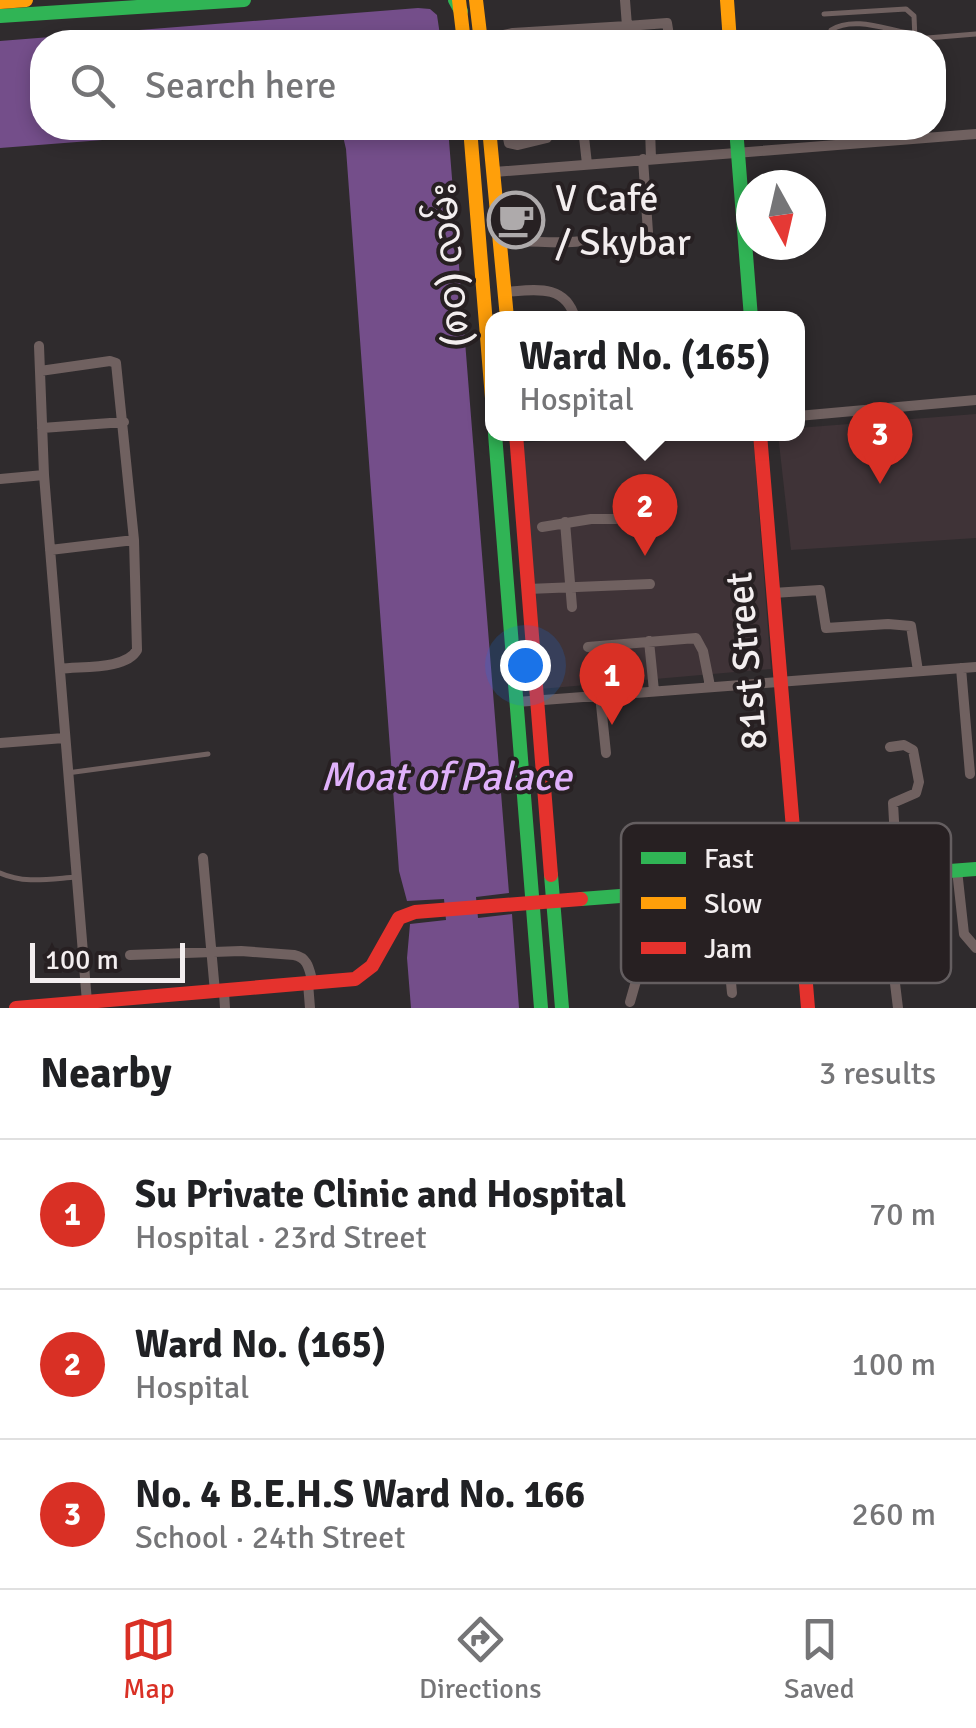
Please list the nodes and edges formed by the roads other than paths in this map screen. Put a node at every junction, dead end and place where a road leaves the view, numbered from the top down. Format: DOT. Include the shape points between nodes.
graph roads {
  1 [pos="26,0"];
  2 [pos="244,0"];
  3 [pos="476,0"];
  4 [pos="625,0"];
  5 [pos="727,0"];
  6 [pos="458,4"];
  7 [pos="8,7"];
  8 [pos="824,14"];
  9 [pos="626,26"];
  10 [pos="462,30"];
  11 [pos="480,30"];
  12 [pos="605,30"];
  13 [pos="668,30"];
  14 [pos="729,30"];
  15 [pos="831,30"];
  16 [pos="897,30"];
  17 [pos="915,30"];
  18 [pos="976,34"];
  19 [pos="946,36"];
  20 [pos="976,134"];
  21 [pos="946,137"];
  22 [pos="471,140"];
  23 [pos="491,140"];
  24 [pos="508,140"];
  25 [pos="539,140"];
  26 [pos="584,140"];
  27 [pos="649,140"];
  28 [pos="737,140"];
  29 [pos="905,140"];
  30 [pos="738,154"];
  31 [pos="647,159"];
  32 [pos="587,164"];
  33 [pos="494,172"];
  34 [pos="588,240"];
  35 [pos="500,242"];
  36 [pos="649,246"];
  37 [pos="504,292"];
  38 [pos="506,311"];
  39 [pos="572,311"];
  40 [pos="750,311"];
  41 [pos="485,312"];
  42 [pos="39,346"];
  43 [pos="40,371"];
  44 [pos="976,400"];
  45 [pos="805,415"];
  46 [pos="124,422"];
  47 [pos="42,428"];
  48 [pos="496,441"];
  49 [pos="517,441"];
  50 [pos="761,441"];
  51 [pos="44,475"];
  52 [pos="0,478"];
  53 [pos="616,518"];
  54 [pos="565,522"];
  55 [pos="542,527"];
  56 [pos="134,540"];
  57 [pos="50,550"];
  58 [pos="650,584"];
  59 [pos="570,588"];
  60 [pos="528,589"];
  61 [pos="773,593"];
  62 [pos="572,607"];
  63 [pos="649,641"];
  64 [pos="588,647"];
  65 [pos="961,668"];
  66 [pos="976,668"];
  67 [pos="60,669"];
  68 [pos="918,672"];
  69 [pos="781,680"];
  70 [pos="710,686"];
  71 [pos="654,691"];
  72 [pos="600,695"];
  73 [pos="537,700"];
  74 [pos="517,702"];
  75 [pos="64,738"];
  76 [pos="0,743"];
  77 [pos="890,747"];
  78 [pos="208,754"];
  79 [pos="606,754"];
  80 [pos="67,773"];
  81 [pos="970,774"];
  82 [pos="792,823"];
  83 [pos="892,823"];
  84 [pos="203,858"];
  85 [pos="976,869"];
  86 [pos="957,870"];
  87 [pos="951,871"];
  88 [pos="0,873"];
  89 [pos="76,877"];
  90 [pos="621,896"];
  91 [pos="553,902"];
  92 [pos="532,903"];
  93 [pos="976,948"];
  94 [pos="211,952"];
  95 [pos="130,955"];
  96 [pos="310,983"];
  97 [pos="635,983"];
  98 [pos="731,983"];
  99 [pos="806,983"];
  100 [pos="896,983"];
  101 [pos="219,992"];
  102 [pos="732,993"];
  103 [pos="87,1002"];
  104 [pos="630,1002"];
  105 [pos="16,1008"];
  106 [pos="225,1008"];
  107 [pos="310,1008"];
  108 [pos="542,1008"];
  109 [pos="562,1008"];
  110 [pos="808,1008"];
  111 [pos="898,1008"];
  1 -- 7 [label="main road"];
  2 -- 7 [label="main road"];
  3 -- 11 [label="main road"];
  4 -- 9 [label="street"];
  5 -- 14 [label="main road"];
  6 -- 10 [label="main road"];
  8 -- 17 [label="lane" via="906,9"];
  9 -- 12 [label="street"];
  9 -- 13 [label="street" via="667,23"];
  15 -- 16 [label="lane" via="842,24"];
  18 -- 19 [label="lane"];
  20 -- 21 [label="street"];
  22 -- 41 [label="main road, (၈၀) လမ်း"];
  23 -- 33 [label="main road, (၈၀) လမ်း"];
  24 -- 25 [label="street"];
  26 -- 32 [label="street"];
  27 -- 31 [label="street"];
  28 -- 30 [label="main road"];
  29 -- 30 [label="street"];
  30 -- 31 [label="street"];
  30 -- 40 [label="main road"];
  31 -- 32 [label="street"];
  31 -- 36 [label="street"];
  32 -- 33 [label="street"];
  33 -- 35 [label="main road, (၈၀) လမ်း"];
  34 -- 35 [label="street"];
  35 -- 37 [label="main road, (၈၀) လမ်း"];
  37 -- 38 [label="main road, (၈၀) လမ်း"];
  37 -- 39 [label="street" via="550,290"];
  42 -- 43 [label="street"];
  43 -- 46 [label="street" via="114,360"];
  43 -- 47 [label="street"];
  44 -- 45 [label="street"];
  46 -- 47 [label="street"];
  46 -- 56 [label="street"];
  47 -- 51 [label="street"];
  48 -- 74 [label="main road"];
  49 -- 60 [label="main road"];
  50 -- 61 [label="main road, 81st Street"];
  51 -- 52 [label="street"];
  51 -- 57 [label="street"];
  53 -- 54 [label="street"];
  54 -- 55 [label="street"];
  54 -- 59 [label="street"];
  56 -- 57 [label="street"];
  56 -- 67 [label="street" via="134,656"];
  57 -- 67 [label="street"];
  58 -- 59 [label="street"];
  59 -- 60 [label="street"];
  59 -- 62 [label="street"];
  60 -- 73 [label="main road"];
  61 -- 68 [label="street" via="820,590 826,628 911,626"];
  61 -- 69 [label="main road, 81st Street"];
  63 -- 64 [label="street"];
  63 -- 70 [label="street" via="696,638"];
  63 -- 71 [label="street"];
  65 -- 66 [label="street"];
  65 -- 68 [label="street"];
  65 -- 81 [label="street"];
  67 -- 75 [label="street"];
  68 -- 69 [label="street"];
  69 -- 70 [label="street"];
  69 -- 82 [label="main road, 81st Street"];
  70 -- 71 [label="street"];
  71 -- 72 [label="street"];
  72 -- 73 [label="street"];
  72 -- 79 [label="street"];
  73 -- 74 [label="street"];
  73 -- 91 [label="main road"];
  74 -- 92 [label="main road"];
  75 -- 76 [label="street"];
  75 -- 80 [label="street"];
  77 -- 83 [label="street" via="913,750 919,782 913,795 893,803"];
  78 -- 80 [label="lane"];
  80 -- 89 [label="street"];
  84 -- 94 [label="street"];
  85 -- 86 [label="main road"];
  86 -- 87 [label="main road"];
  86 -- 93 [label="street" via="964,934"];
  88 -- 89 [label="lane" via="14,879"];
  89 -- 103 [label="street"];
  90 -- 91 [label="main road"];
  91 -- 92 [label="main road"];
  91 -- 109 [label="main road"];
  92 -- 96 [label="main road" via="415,912 399,918 361,977"];
  92 -- 108 [label="main road"];
  94 -- 95 [label="street"];
  94 -- 96 [label="street" via="302,957"];
  94 -- 101 [label="street"];
  96 -- 101 [label="main road"];
  96 -- 107 [label="street"];
  97 -- 104 [label="street"];
  98 -- 102 [label="street"];
  99 -- 110 [label="main road, 81st Street"];
  100 -- 111 [label="street"];
  101 -- 103 [label="main road"];
  101 -- 106 [label="street"];
  103 -- 105 [label="main road"];
}
